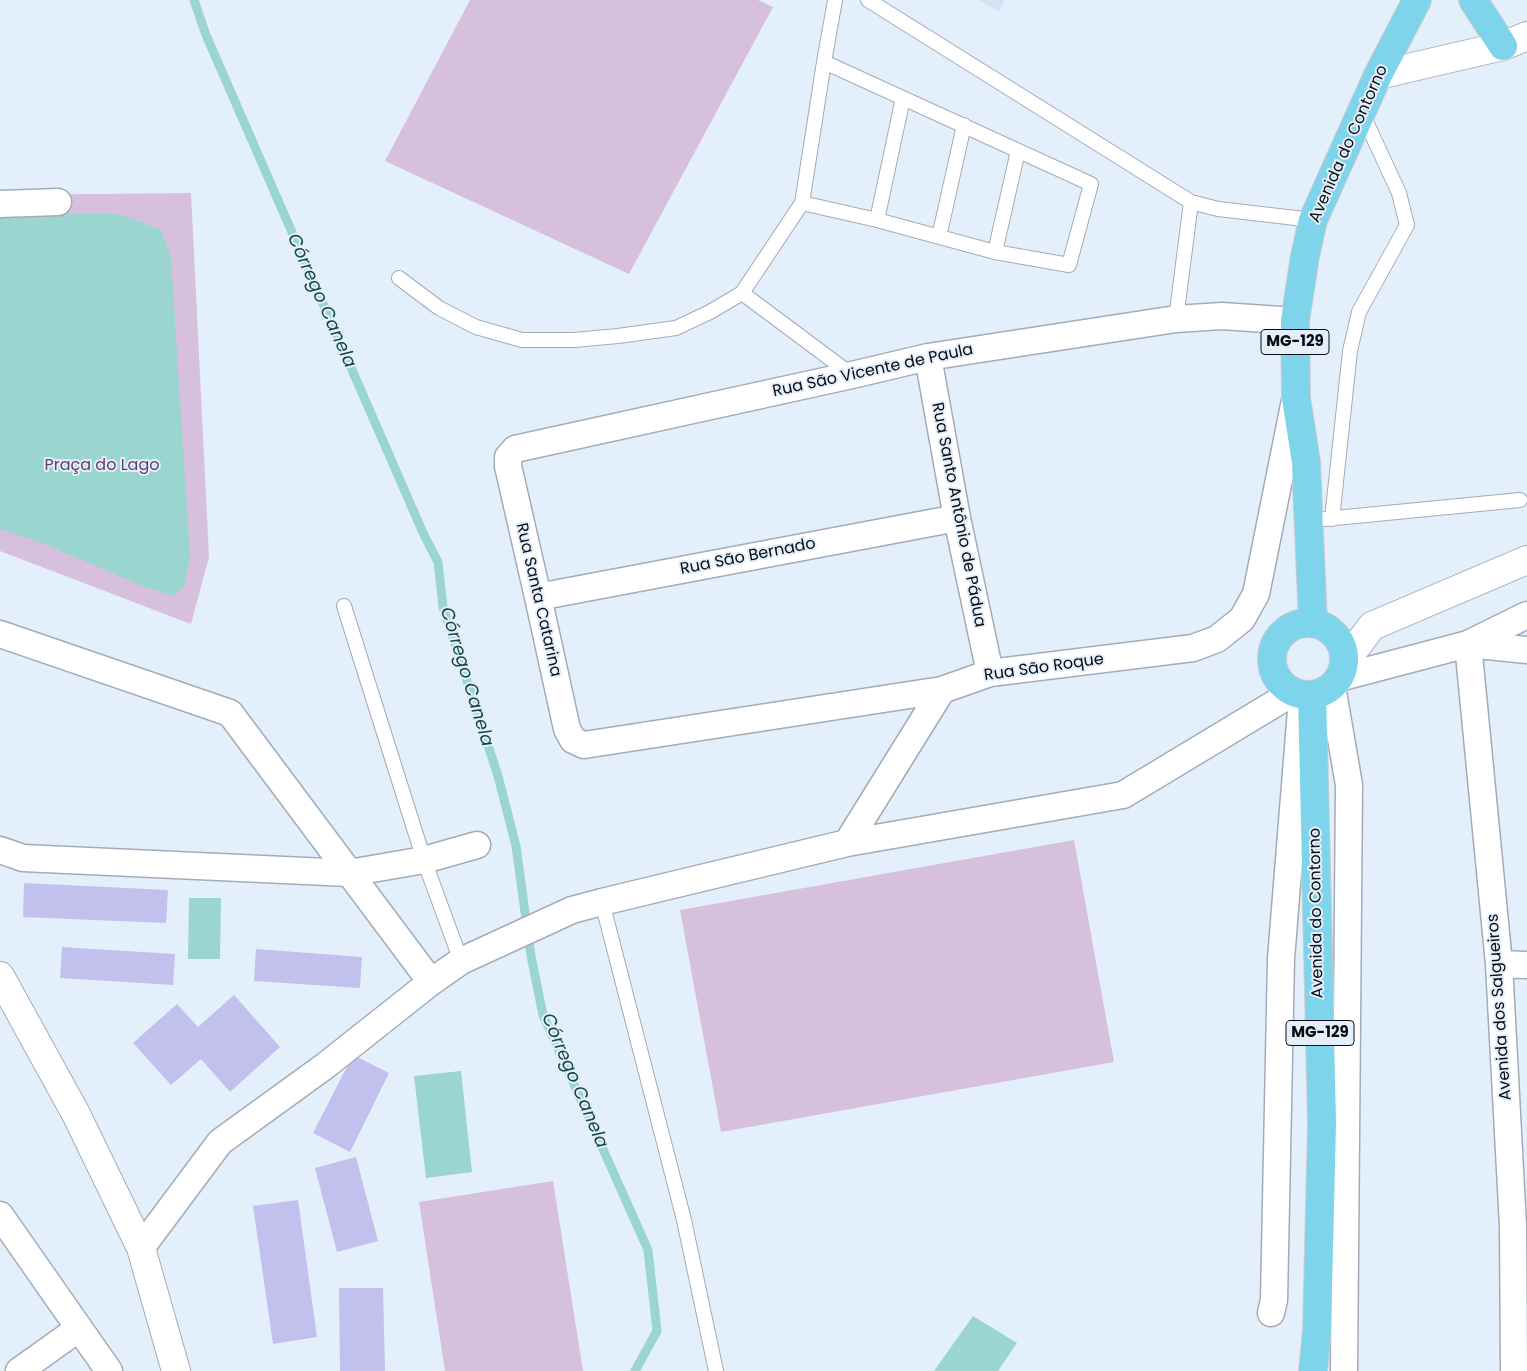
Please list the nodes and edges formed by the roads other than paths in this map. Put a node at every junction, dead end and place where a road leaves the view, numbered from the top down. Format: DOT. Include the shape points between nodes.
graph roads {
  1 [pos="835,0"];
  2 [pos="868,0"];
  3 [pos="1417,0"];
  4 [pos="1473,0"];
  5 [pos="1515,41"];
  6 [pos="824,62"];
  7 [pos="1378,74"];
  8 [pos="903,98"];
  9 [pos="1361,112"];
  10 [pos="964,125"];
  11 [pos="1018,151"];
  12 [pos="58,202"];
  13 [pos="1190,202"];
  14 [pos="802,203"];
  15 [pos="0,204"];
  16 [pos="877,220"];
  17 [pos="1313,220"];
  18 [pos="939,237"];
  19 [pos="995,252"];
  20 [pos="400,278"];
  21 [pos="742,293"];
  22 [pos="1176,319"];
  23 [pos="1295,321"];
  24 [pos="928,357"];
  25 [pos="852,375"];
  26 [pos="1296,398"];
  27 [pos="515,449"];
  28 [pos="1520,500"];
  29 [pos="957,518"];
  30 [pos="1321,519"];
  31 [pos="1527,560"];
  32 [pos="538,597"];
  33 [pos="344,606"];
  34 [pos="1527,616"];
  35 [pos="1313,623"];
  36 [pos="0,634"];
  37 [pos="1468,644"];
  38 [pos="1527,650"];
  39 [pos="990,673"];
  40 [pos="1320,685"];
  41 [pos="942,690"];
  42 [pos="584,745"];
  43 [pos="847,843"];
  44 [pos="477,846"];
  45 [pos="0,850"];
  46 [pos="424,860"];
  47 [pos="349,873"];
  48 [pos="602,902"];
  49 [pos="461,961"];
  50 [pos="1499,964"];
  51 [pos="1527,965"];
  52 [pos="0,976"];
  53 [pos="432,982"];
  54 [pos="0,1215"];
  55 [pos="1520,1226"];
  56 [pos="141,1248"];
  57 [pos="1271,1313"];
  58 [pos="78,1329"];
  59 [pos="19,1371"];
  60 [pos="109,1371"];
  61 [pos="176,1371"];
  62 [pos="716,1371"];
  63 [pos="1313,1371"];
  64 [pos="1344,1371"];
  65 [pos="1514,1371"];
  1 -- 6 [label="lane"];
  2 -- 13 [label="lane"];
  3 -- 7 [label="main road, Avenida do Contorno / MG-129"];
  4 -- 5 [label="main road"];
  5 -- 7 [label="street"];
  6 -- 8 [label="lane"];
  6 -- 14 [label="lane"];
  7 -- 9 [label="main road, Avenida do Contorno / MG-129"];
  8 -- 10 [label="lane"];
  8 -- 16 [label="lane"];
  9 -- 17 [label="main road, Avenida do Contorno / MG-129"];
  9 -- 30 [label="lane" via="1399,193 1407,225 1359,312"];
  10 -- 11 [label="lane"];
  10 -- 18 [label="lane"];
  11 -- 19 [label="lane"];
  11 -- 19 [label="lane" via="1091,184 1069,265"];
  12 -- 15 [label="street"];
  13 -- 17 [label="lane" via="1218,209"];
  13 -- 22 [label="lane"];
  14 -- 16 [label="lane"];
  14 -- 21 [label="lane"];
  16 -- 18 [label="lane"];
  17 -- 23 [label="main road, Avenida do Contorno / MG-129"];
  18 -- 19 [label="lane"];
  20 -- 21 [label="lane" via="439,308 476,327 522,340 574,340 676,328"];
  21 -- 25 [label="lane"];
  22 -- 23 [label="street, Rua São Vicente de Paula" via="1222,316"];
  22 -- 24 [label="street, Rua São Vicente de Paula"];
  23 -- 26 [label="main road, Avenida do Contorno / MG-129"];
  24 -- 25 [label="street, Rua São Vicente de Paula"];
  24 -- 29 [label="street, Rua Santo Antônio de Pádua"];
  25 -- 27 [label="street, Rua São Vicente de Paula"];
  26 -- 30 [label="main road, Avenida do Contorno / MG-129" via="1306,462"];
  26 -- 39 [label="street, Rua São Roque" via="1256,594 1242,618 1217,639 1193,648"];
  27 -- 32 [label="street, Rua Santa Catarina" via="508,457 508,466"];
  28 -- 30 [label="lane"];
  29 -- 32 [label="street, Rua São Bernado"];
  29 -- 39 [label="street, Rua Santo Antônio de Pádua"];
  30 -- 35 [label="main road, Avenida do Contorno / MG-129"];
  31 -- 40 [label="street" via="1372,626"];
  32 -- 42 [label="street, Rua Santa Catarina" via="567,730 573,740"];
  33 -- 46 [label="lane"];
  34 -- 37 [label="street"];
  35 -- 40 [label="main road, MG-129" via="1326,628 1342,649"];
  35 -- 40 [label="main road" via="1293,626 1284,632 1273,654 1274,669 1281,683"];
  36 -- 47 [label="street" via="230,713"];
  37 -- 38 [label="street"];
  37 -- 40 [label="street"];
  37 -- 50 [label="street, Avenida dos Salgueiros"];
  39 -- 41 [label="street, Rua São Roque"];
  40 -- 43 [label="street" via="1123,795"];
  40 -- 57 [label="street" via="1281,959 1274,1300"];
  40 -- 63 [label="main road, Avenida do Contorno / MG-129" via="1322,1123 1317,1330"];
  40 -- 64 [label="street" via="1349,785"];
  41 -- 42 [label="street, Rua São Roque"];
  41 -- 43 [label="street"];
  43 -- 48 [label="street"];
  44 -- 46 [label="street"];
  45 -- 47 [label="street" via="23,858"];
  46 -- 47 [label="street"];
  46 -- 49 [label="lane"];
  47 -- 53 [label="street"];
  48 -- 49 [label="street" via="572,910"];
  48 -- 62 [label="lane" via="684,1220"];
  49 -- 53 [label="street"];
  50 -- 51 [label="street"];
  50 -- 55 [label="street, Avenida dos Salgueiros"];
  52 -- 56 [label="street" via="76,1114"];
  53 -- 56 [label="street" via="325,1066 220,1142"];
  54 -- 58 [label="street"];
  55 -- 65 [label="street, Avenida dos Salgueiros"];
  56 -- 61 [label="street"];
  58 -- 59 [label="street"];
  58 -- 60 [label="street"];
}
